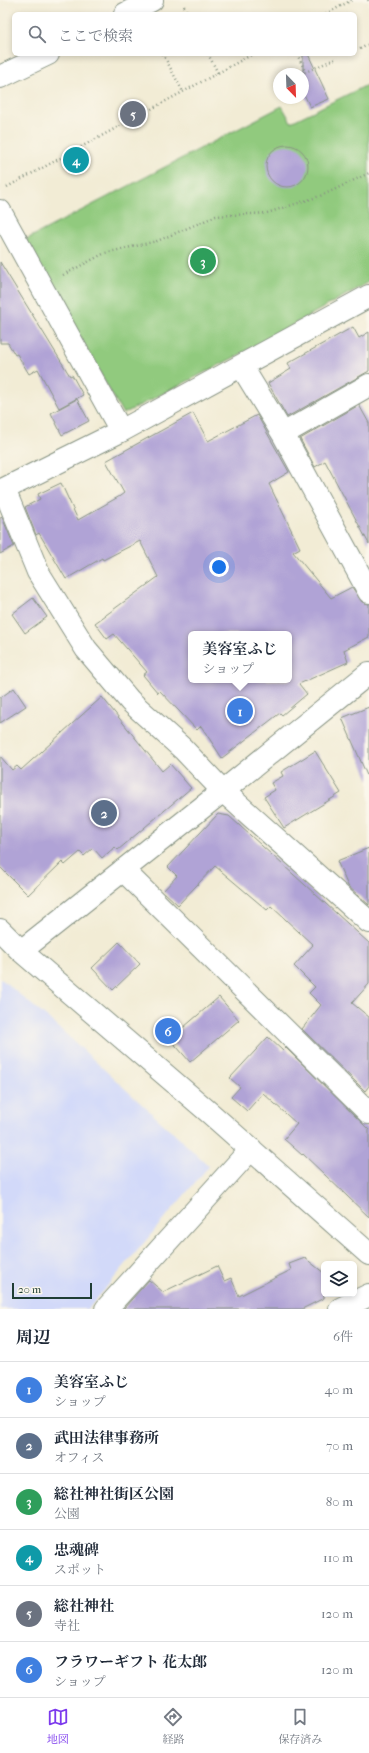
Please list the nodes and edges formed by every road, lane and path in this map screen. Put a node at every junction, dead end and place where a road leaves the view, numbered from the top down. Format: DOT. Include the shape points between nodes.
graph roads {
  1 [pos="152,0"];
  2 [pos="352,0"];
  3 [pos="368,0"];
  4 [pos="369,3"];
  5 [pos="184,6"];
  6 [pos="129,12"];
  7 [pos="187,12"];
  8 [pos="330,12"];
  9 [pos="369,44"];
  10 [pos="360,49"];
  11 [pos="44,56"];
  12 [pos="165,56"];
  13 [pos="209,56"];
  14 [pos="249,56"];
  15 [pos="298,56"];
  16 [pos="337,58"];
  17 [pos="304,68"];
  18 [pos="309,69"];
  19 [pos="218,73"];
  20 [pos="0,77"];
  21 [pos="183,92"];
  22 [pos="369,173"];
  23 [pos="0,191"];
  24 [pos="0,210"];
  25 [pos="43,288"];
  26 [pos="369,296"];
  27 [pos="242,367"];
  28 [pos="367,391"];
  29 [pos="121,431"];
  30 [pos="283,434"];
  31 [pos="2,490"];
  32 [pos="369,592"];
  33 [pos="369,673"];
  34 [pos="223,791"];
  35 [pos="123,870"];
  36 [pos="369,922"];
  37 [pos="0,930"];
  38 [pos="21,951"];
  39 [pos="369,1113"];
  40 [pos="251,1149"];
  41 [pos="369,1254"];
  42 [pos="369,1295"];
  43 [pos="106,1309"];
  44 [pos="340,1309"];
  1 -- 6 [label="street"];
  2 -- 8 [label="path"];
  3 -- 4 [label="path"];
  5 -- 7 [label="path"];
  9 -- 10 [label="path"];
  11 -- 20 [label="street"];
  12 -- 21 [label="path"];
  13 -- 19 [label="path"];
  14 -- 19 [label="path"];
  15 -- 17 [label="path"];
  16 -- 18 [label="path"];
  19 -- 21 [label="path"];
  21 -- 23 [label="path"];
  22 -- 25 [label="path" via="323,195 267,213 216,216 157,241 105,253"];
  24 -- 25 [label="street"];
  25 -- 29 [label="street"];
  26 -- 27 [label="street"];
  27 -- 29 [label="street"];
  27 -- 30 [label="street"];
  28 -- 30 [label="street"];
  29 -- 31 [label="street"];
  30 -- 32 [label="street"];
  31 -- 34 [label="street" via="38,572 86,649 130,701 183,749"];
  33 -- 34 [label="street"];
  34 -- 35 [label="street"];
  34 -- 36 [label="street"];
  35 -- 38 [label="street"];
  35 -- 39 [label="street"];
  37 -- 38 [label="street"];
  38 -- 40 [label="street"];
  40 -- 41 [label="street"];
  40 -- 43 [label="street"];
  42 -- 44 [label="street"];
}
